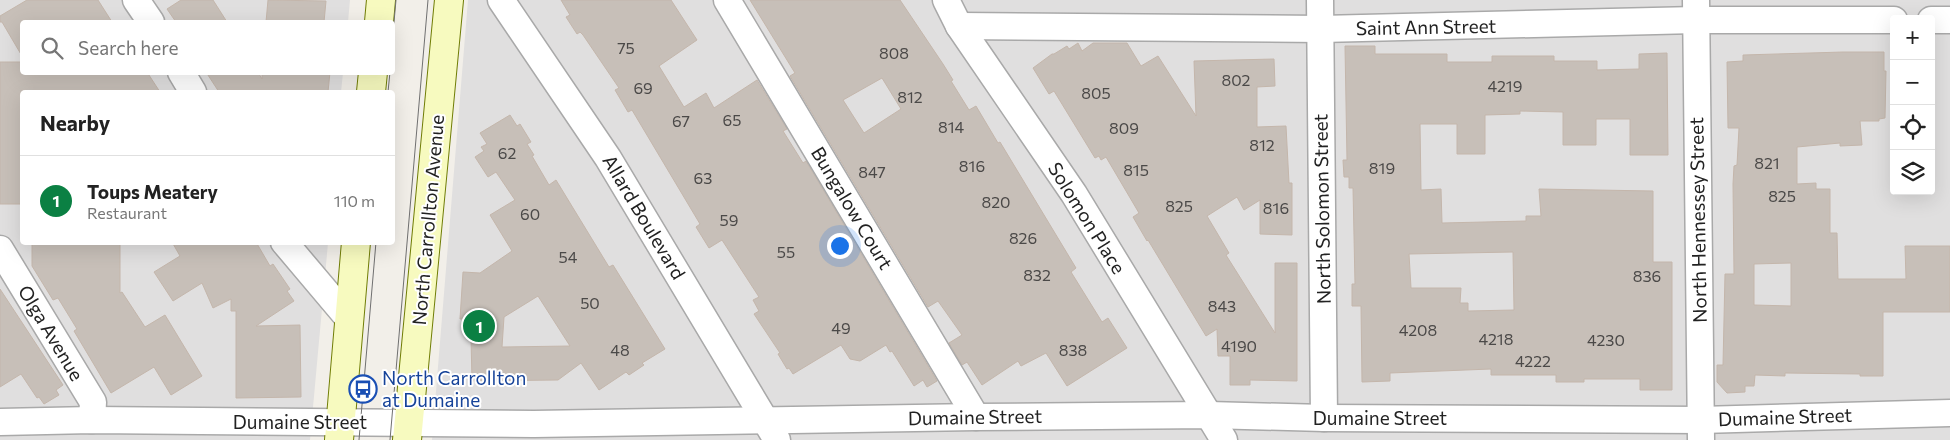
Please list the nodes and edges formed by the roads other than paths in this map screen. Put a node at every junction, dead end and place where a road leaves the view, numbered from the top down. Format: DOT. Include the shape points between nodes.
graph roads {
  1 [pos="136,0"];
  2 [pos="381,0"];
  3 [pos="448,0"];
  4 [pos="502,0"];
  5 [pos="727,0"];
  6 [pos="946,0"];
  7 [pos="1320,0"];
  8 [pos="1696,10"];
  9 [pos="149,20"];
  10 [pos="379,20"];
  11 [pos="1890,20"];
  12 [pos="1935,20"];
  13 [pos="1950,20"];
  14 [pos="958,26"];
  15 [pos="1321,29"];
  16 [pos="183,75"];
  17 [pos="374,75"];
  18 [pos="192,90"];
  19 [pos="371,90"];
  20 [pos="287,245"];
  21 [pos="356,245"];
  22 [pos="0,249"];
  23 [pos="349,319"];
  24 [pos="1950,413"];
  25 [pos="1209,415"];
  26 [pos="976,417"];
  27 [pos="1324,418"];
  28 [pos="92,420"];
  29 [pos="0,422"];
  30 [pos="1701,430"];
  31 [pos="340,431"];
  32 [pos="407,431"];
  33 [pos="772,431"];
  34 [pos="539,432"];
  35 [pos="1224,440"];
  1 -- 9 [label="street"];
  2 -- 10 [label="main road"];
  3 -- 32 [label="main road, North Carrollton Avenue"];
  4 -- 33 [label="street, Allard Boulevard" via="608,158"];
  5 -- 26 [label="street, Bungalow Court"];
  6 -- 14 [label="street, Solomon Place"];
  7 -- 15 [label="street, North Solomon Street"];
  8 -- 11 [label="street, Saint Ann Street"];
  8 -- 15 [label="street, Saint Ann Street"];
  8 -- 30 [label="street, North Hennessey Street"];
  12 -- 13 [label="street"];
  14 -- 15 [label="street, Saint Ann Street"];
  14 -- 25 [label="street, Solomon Place" via="1074,194"];
  15 -- 27 [label="street, North Solomon Street"];
  16 -- 18 [label="street"];
  17 -- 19 [label="main road"];
  20 -- 23 [label="street"];
  21 -- 23 [label="main road"];
  22 -- 28 [label="street, Olga Avenue" via="93,402"];
  23 -- 31 [label="main road"];
  24 -- 30 [label="street, Dumaine Street"];
  25 -- 26 [label="street, Dumaine Street"];
  25 -- 27 [label="street, Dumaine Street"];
  25 -- 35 [label="street, Solomon Place"];
  26 -- 33 [label="street, Dumaine Street"];
  27 -- 30 [label="street, Dumaine Street"];
  28 -- 29 [label="street, Dumaine Street"];
  28 -- 31 [label="street, Dumaine Street"];
  31 -- 32 [label="street, Dumaine Street"];
  32 -- 34 [label="street, Dumaine Street"];
  33 -- 34 [label="street, Dumaine Street"];
}
